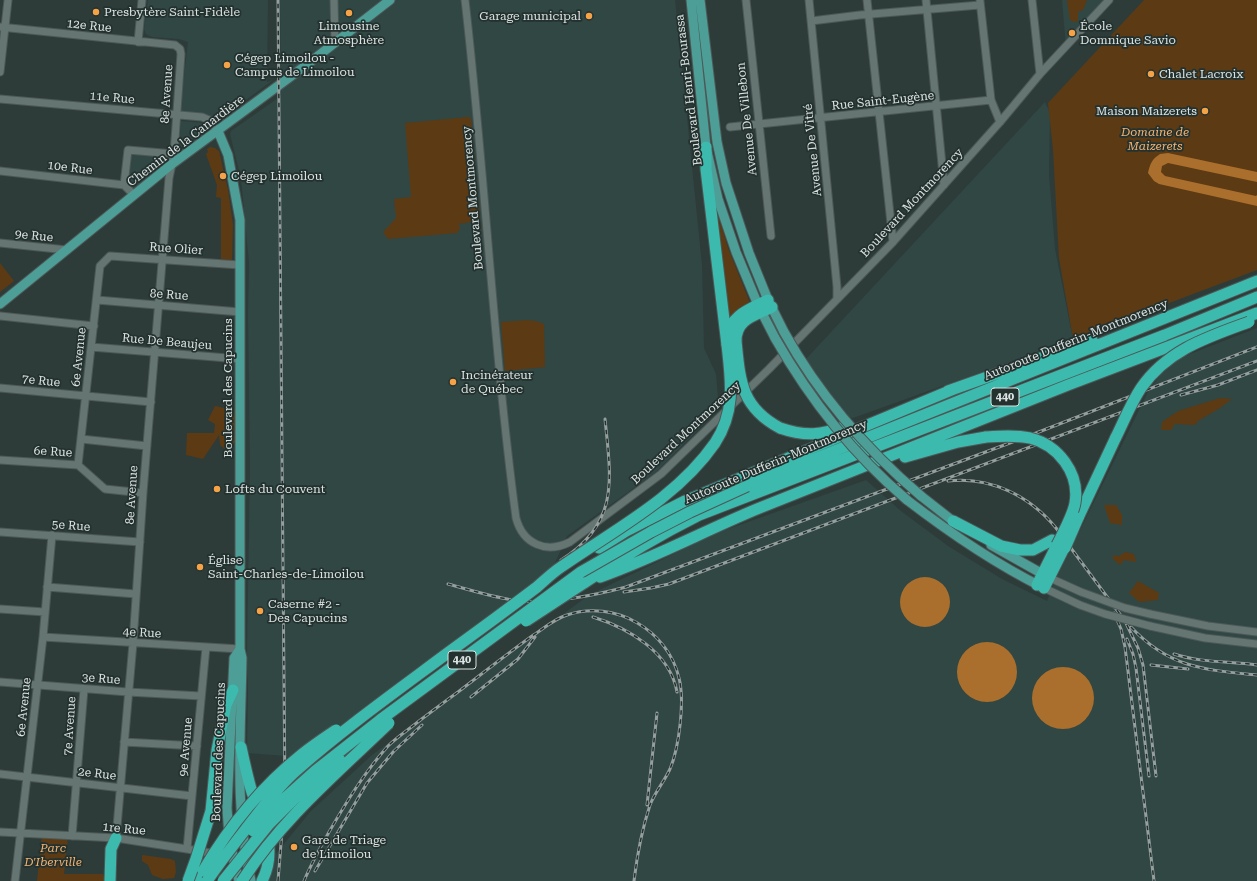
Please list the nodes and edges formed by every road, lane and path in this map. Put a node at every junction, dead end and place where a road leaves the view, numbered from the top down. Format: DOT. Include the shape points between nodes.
graph roads {
  1 [pos="8,0"];
  2 [pos="142,0"];
  3 [pos="334,0"];
  4 [pos="390,0"];
  5 [pos="465,0"];
  6 [pos="691,0"];
  7 [pos="700,0"];
  8 [pos="746,0"];
  9 [pos="809,0"];
  10 [pos="867,0"];
  11 [pos="926,0"];
  12 [pos="1032,0"];
  13 [pos="1109,0"];
  14 [pos="980,2"];
  15 [pos="927,9"];
  16 [pos="869,15"];
  17 [pos="811,21"];
  18 [pos="2,27"];
  19 [pos="138,42"];
  20 [pos="335,43"];
  21 [pos="0,72"];
  22 [pos="1040,74"];
  23 [pos="0,98"];
  24 [pos="991,100"];
  25 [pos="935,106"];
  26 [pos="880,112"];
  27 [pos="176,115"];
  28 [pos="821,118"];
  29 [pos="1000,122"];
  30 [pos="759,124"];
  31 [pos="730,127"];
  32 [pos="218,131"];
  33 [pos="706,146"];
  34 [pos="174,154"];
  35 [pos="172,164"];
  36 [pos="0,171"];
  37 [pos="124,185"];
  38 [pos="944,185"];
  39 [pos="134,196"];
  40 [pos="771,236"];
  41 [pos="893,242"];
  42 [pos="0,243"];
  43 [pos="66,250"];
  44 [pos="110,256"];
  45 [pos="162,260"];
  46 [pos="240,265"];
  47 [pos="1257,281"];
  48 [pos="1257,297"];
  49 [pos="837,298"];
  50 [pos="96,300"];
  51 [pos="0,304"];
  52 [pos="159,306"];
  53 [pos="765,306"];
  54 [pos="240,312"];
  55 [pos="1257,313"];
  56 [pos="0,316"];
  57 [pos="1253,321"];
  58 [pos="1151,324"];
  59 [pos="94,326"];
  60 [pos="730,343"];
  61 [pos="91,347"];
  62 [pos="155,353"];
  63 [pos="240,359"];
  64 [pos="0,388"];
  65 [pos="954,389"];
  66 [pos="86,397"];
  67 [pos="151,402"];
  68 [pos="81,439"];
  69 [pos="147,446"];
  70 [pos="0,460"];
  71 [pos="78,465"];
  72 [pos="747,486"];
  73 [pos="814,487"];
  74 [pos="143,493"];
  75 [pos="953,521"];
  76 [pos="0,532"];
  77 [pos="52,536"];
  78 [pos="140,542"];
  79 [pos="1058,545"];
  80 [pos="1046,576"];
  81 [pos="584,583"];
  82 [pos="1040,586"];
  83 [pos="47,587"];
  84 [pos="536,587"];
  85 [pos="136,594"];
  86 [pos="0,609"];
  87 [pos="45,612"];
  88 [pos="1257,632"];
  89 [pos="43,637"];
  90 [pos="133,643"];
  91 [pos="1257,644"];
  92 [pos="206,647"];
  93 [pos="240,649"];
  94 [pos="0,682"];
  95 [pos="37,686"];
  96 [pos="84,689"];
  97 [pos="233,690"];
  98 [pos="128,692"];
  99 [pos="201,696"];
  100 [pos="389,722"];
  101 [pos="124,742"];
  102 [pos="197,746"];
  103 [pos="240,747"];
  104 [pos="0,774"];
  105 [pos="27,777"];
  106 [pos="77,783"];
  107 [pos="120,788"];
  108 [pos="192,796"];
  109 [pos="0,832"];
  110 [pos="21,834"];
  111 [pos="72,836"];
  112 [pos="116,838"];
  113 [pos="187,848"];
  114 [pos="222,856"];
  115 [pos="232,858"];
  116 [pos="245,858"];
  117 [pos="235,867"];
  118 [pos="205,876"];
  119 [pos="15,881"];
  120 [pos="110,881"];
  121 [pos="117,881"];
  122 [pos="188,881"];
  123 [pos="197,881"];
  124 [pos="212,881"];
  125 [pos="223,881"];
  126 [pos="239,881"];
  127 [pos="242,881"];
  128 [pos="251,881"];
  129 [pos="262,881"];
  1 -- 18 [label="street"];
  2 -- 19 [label="street"];
  3 -- 20 [label="street"];
  4 -- 20 [label="main road, Chemin de la Canardière"];
  5 -- 49 [label="street, Boulevard Montmorency" via="505,439 516,518 529,540 550,548 560,547 646,487 724,414"];
  6 -- 33 [label="main road, Boulevard Henri-Bourassa"];
  7 -- 53 [label="main road, Boulevard Henri-Bourassa" via="717,142"];
  8 -- 30 [label="street, Avenue De Villebon"];
  9 -- 17 [label="street, Avenue De Vitré"];
  10 -- 16 [label="street"];
  11 -- 15 [label="street"];
  12 -- 22 [label="street"];
  13 -- 22 [label="street, Boulevard Montmorency"];
  14 -- 15 [label="street"];
  14 -- 24 [label="street"];
  15 -- 16 [label="street"];
  15 -- 25 [label="street"];
  16 -- 17 [label="street"];
  16 -- 26 [label="street"];
  17 -- 28 [label="street, Avenue De Vitré"];
  18 -- 19 [label="street, 12e Rue"];
  18 -- 21 [label="street"];
  19 -- 27 [label="street, 8e Avenue" via="175,46 180,49"];
  20 -- 32 [label="main road, Chemin de la Canardière"];
  22 -- 29 [label="street, Boulevard Montmorency"];
  23 -- 27 [label="street, 11e Rue"];
  24 -- 25 [label="street, Rue Saint-Eugène"];
  24 -- 29 [label="street"];
  25 -- 26 [label="street, Rue Saint-Eugène"];
  25 -- 38 [label="street"];
  26 -- 28 [label="street, Rue Saint-Eugène"];
  26 -- 41 [label="street"];
  27 -- 32 [label="street, 11e Rue" via="202,117 209,120"];
  27 -- 34 [label="street, 8e Avenue"];
  28 -- 30 [label="street, Rue Saint-Eugène"];
  28 -- 49 [label="street, Avenue De Vitré"];
  29 -- 38 [label="street, Boulevard Montmorency"];
  30 -- 31 [label="street, Rue Saint-Eugène"];
  30 -- 40 [label="street, Avenue De Villebon"];
  32 -- 35 [label="main road, Chemin de la Canardière"];
  32 -- 46 [label="main road, Boulevard des Capucins" via="228,155 240,220"];
  33 -- 53 [label="main road, Boulevard Henri-Bourassa" via="726,225 736,252"];
  33 -- 60 [label="highway" via="706,168"];
  34 -- 35 [label="street, 8e Avenue"];
  34 -- 37 [label="street" via="128,150"];
  35 -- 39 [label="main road, Chemin de la Canardière"];
  35 -- 45 [label="street, 8e Avenue"];
  36 -- 37 [label="street, 10e Rue"];
  37 -- 39 [label="street"];
  38 -- 41 [label="street, Boulevard Montmorency"];
  39 -- 43 [label="main road, Chemin de la Canardière"];
  41 -- 49 [label="street, Boulevard Montmorency"];
  42 -- 43 [label="street, 9e Rue"];
  43 -- 51 [label="main road, Chemin de la Canardière"];
  44 -- 45 [label="street, Rue Olier"];
  44 -- 50 [label="street, 6e Avenue" via="100,266"];
  45 -- 46 [label="street, Rue Olier"];
  45 -- 52 [label="street, 8e Avenue"];
  46 -- 54 [label="main road, Boulevard des Capucins"];
  47 -- 58 [label="highway, Autoroute Dufferin-Montmorency / 440"];
  48 -- 72 [label="highway, Autoroute Dufferin-Montmorency / 440" via="1165,335"];
  50 -- 52 [label="street, 8e Rue"];
  50 -- 59 [label="street, 6e Avenue"];
  52 -- 54 [label="street, 8e Rue"];
  52 -- 62 [label="street, 8e Avenue"];
  53 -- 60 [label="highway" via="744,321"];
  53 -- 75 [label="main road, Boulevard Henri-Bourassa, bridge" via="825,395 849,425 890,469"];
  53 -- 82 [label="main road, Boulevard Henri-Bourassa, bridge" via="775,338 793,368 828,416 895,490 970,546"];
  54 -- 63 [label="main road, Boulevard des Capucins"];
  55 -- 73 [label="highway" via="1068,385"];
  56 -- 59 [label="street"];
  57 -- 79 [label="highway, bridge" via="1198,341 1168,359 1151,375 1141,388"];
  58 -- 65 [label="highway" via="1099,338"];
  58 -- 72 [label="highway, Autoroute Dufferin-Montmorency / 440"];
  59 -- 61 [label="street, 6e Avenue"];
  60 -- 65 [label="highway, bridge" via="747,397 761,416 780,428 804,434 828,432"];
  60 -- 84 [label="highway, bridge" via="731,401 725,423 708,452 648,509 559,568"];
  61 -- 62 [label="street, Rue De Beaujeu"];
  61 -- 66 [label="street, 6e Avenue"];
  62 -- 63 [label="street, Rue De Beaujeu"];
  62 -- 67 [label="street, 8e Avenue"];
  63 -- 93 [label="main road, Boulevard des Capucins"];
  64 -- 66 [label="street, 7e Rue"];
  65 -- 72 [label="highway"];
  66 -- 67 [label="street, 7e Rue"];
  66 -- 68 [label="street, 6e Avenue"];
  67 -- 69 [label="street, 8e Avenue"];
  68 -- 69 [label="street"];
  68 -- 71 [label="street, 6e Avenue"];
  69 -- 74 [label="street, 8e Avenue"];
  70 -- 71 [label="street, 6e Rue"];
  71 -- 74 [label="street, 6e Rue" via="105,489"];
  72 -- 81 [label="highway, Autoroute Dufferin-Montmorency / 440" via="620,558"];
  72 -- 84 [label="highway, bridge" via="685,501 626,531"];
  72 -- 124 [label="highway, Autoroute Dufferin-Montmorency / 440, bridge" via="651,532 581,572 545,598 315,771 277,805 233,853"];
  73 -- 79 [label="highway, bridge" via="958,442 986,436 1030,438 1048,446 1062,458 1072,475 1075,503"];
  73 -- 81 [label="highway" via="713,527 634,565"];
  74 -- 78 [label="street, 8e Avenue"];
  75 -- 79 [label="highway" via="1001,546 1033,550"];
  75 -- 80 [label="main road, Boulevard Henri-Bourassa" via="1001,552"];
  76 -- 77 [label="street, 5e Rue"];
  77 -- 78 [label="street, 5e Rue"];
  77 -- 83 [label="street, 6e Avenue"];
  78 -- 85 [label="street, 8e Avenue"];
  79 -- 80 [label="highway"];
  80 -- 82 [label="highway"];
  80 -- 88 [label="street, Boulevard Henri-Bourassa, bridge" via="1125,608 1208,626"];
  81 -- 100 [label="highway, Autoroute Dufferin-Montmorency / 440, bridge" via="538,612"];
  82 -- 91 [label="street, Boulevard Henri-Bourassa, bridge" via="1105,614 1205,638"];
  83 -- 85 [label="street"];
  83 -- 87 [label="street, 6e Avenue"];
  84 -- 118 [label="highway, bridge" via="405,684 297,770"];
  85 -- 90 [label="street, 8e Avenue"];
  86 -- 87 [label="street"];
  87 -- 89 [label="street, 6e Avenue"];
  89 -- 90 [label="street, 4e Rue"];
  89 -- 95 [label="street, 6e Avenue"];
  90 -- 92 [label="street, 4e Rue"];
  90 -- 98 [label="street, 8e Avenue"];
  92 -- 93 [label="street, 4e Rue"];
  92 -- 99 [label="street, 9e Avenue"];
  93 -- 97 [label="main road, Boulevard des Capucins" via="234,658"];
  93 -- 103 [label="main road, Boulevard des Capucins"];
  94 -- 95 [label="street, 3e Rue"];
  95 -- 96 [label="street, 3e Rue"];
  95 -- 105 [label="street, 6e Avenue"];
  96 -- 98 [label="street, 3e Rue"];
  96 -- 106 [label="street, 7e Avenue"];
  97 -- 115 [label="main road, Boulevard des Capucins" via="227,808"];
  97 -- 122 [label="highway, bridge" via="226,705 217,750 210,811"];
  98 -- 99 [label="street, 3e Rue"];
  98 -- 101 [label="street, 8e Avenue"];
  99 -- 102 [label="street, 9e Avenue"];
  100 -- 125 [label="highway, Autoroute Dufferin-Montmorency / 440, bridge" via="295,798 255,839"];
  100 -- 127 [label="highway, bridge" via="299,809 260,853"];
  101 -- 102 [label="street"];
  101 -- 107 [label="street, 8e Avenue"];
  102 -- 108 [label="street, 9e Avenue"];
  103 -- 116 [label="main road, Boulevard des Capucins" via="240,795"];
  103 -- 129 [label="highway" via="267,834 269,852 267,869"];
  104 -- 105 [label="street, 2e Rue"];
  105 -- 106 [label="street, 2e Rue"];
  105 -- 110 [label="street, 6e Avenue"];
  106 -- 107 [label="street, 2e Rue"];
  106 -- 111 [label="street, 7e Avenue"];
  107 -- 108 [label="street, 2e Rue"];
  107 -- 112 [label="street, 8e Avenue"];
  108 -- 113 [label="street, 9e Avenue"];
  109 -- 110 [label="street, 1re Rue"];
  110 -- 111 [label="street, 1re Rue"];
  110 -- 119 [label="street, 6e Avenue"];
  111 -- 112 [label="street, 1re Rue"];
  112 -- 113 [label="street, 1re Rue"];
  112 -- 120 [label="highway" via="111,849"];
  112 -- 121 [label="highway"];
  113 -- 114 [label="street, 1re Rue"];
  114 -- 115 [label="street, 1re Rue"];
  114 -- 117 [label="main road"];
  115 -- 116 [label="street, 1re Rue"];
  115 -- 117 [label="main road, Boulevard des Capucins"];
  116 -- 128 [label="main road, Boulevard des Capucins"];
  117 -- 126 [label="main road, Boulevard des Capucins"];
  118 -- 123 [label="highway"];
}
